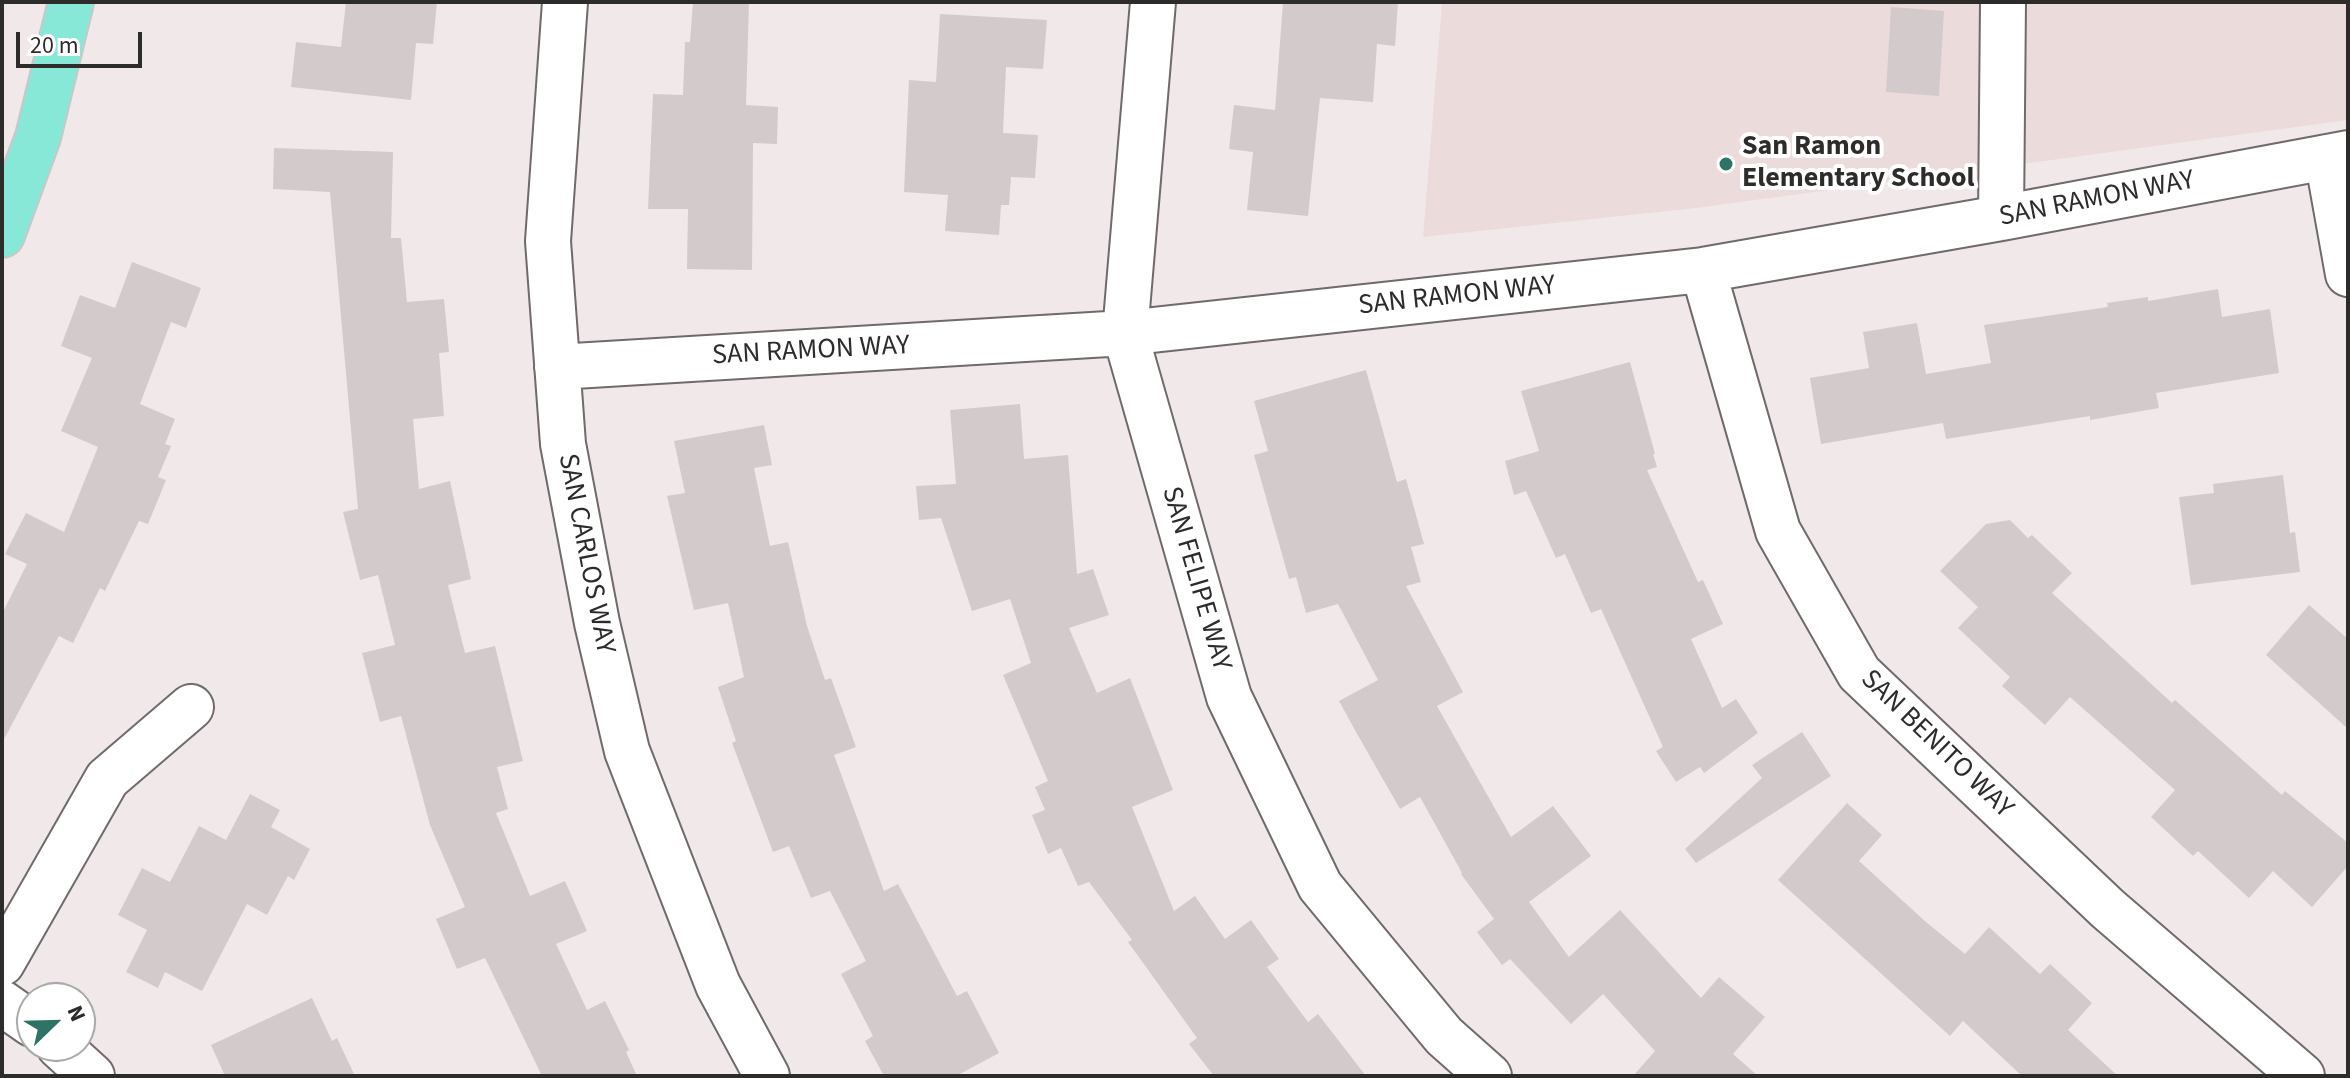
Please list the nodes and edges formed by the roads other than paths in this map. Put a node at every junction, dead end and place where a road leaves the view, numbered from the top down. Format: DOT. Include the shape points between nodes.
graph roads {
  1 [pos="71,2"];
  2 [pos="565,2"];
  3 [pos="1153,2"];
  4 [pos="2003,2"];
  5 [pos="2338,155"];
  6 [pos="2001,218"];
  7 [pos="2,235"];
  8 [pos="1703,270"];
  9 [pos="2348,274"];
  10 [pos="1125,333"];
  11 [pos="557,367"];
  12 [pos="191,707"];
  13 [pos="2,963"];
  14 [pos="77,1062"];
  15 [pos="92,1076"];
  16 [pos="767,1076"];
  17 [pos="1489,1076"];
  18 [pos="2302,1076"];
  1 -- 7 [label="main road" via="38,137"];
  2 -- 11 [label="street, SAN CARLOS WAY" via="548,241"];
  3 -- 10 [label="street, SAN FELIPE WAY"];
  4 -- 6 [label="street"];
  5 -- 6 [label="street, SAN RAMON WAY"];
  5 -- 9 [label="street"];
  6 -- 8 [label="street, SAN RAMON WAY"];
  8 -- 10 [label="street, SAN RAMON WAY"];
  8 -- 18 [label="street, SAN BENITO WAY" via="1778,531 1859,673 2108,909"];
  10 -- 11 [label="street, SAN RAMON WAY"];
  10 -- 17 [label="street, SAN FELIPE WAY" via="1229,697 1320,886 1444,1036"];
  11 -- 16 [label="street, SAN CARLOS WAY" via="563,444 627,751 718,985"];
  12 -- 13 [label="street" via="107,779"];
  14 -- 15 [label="street"];
}
